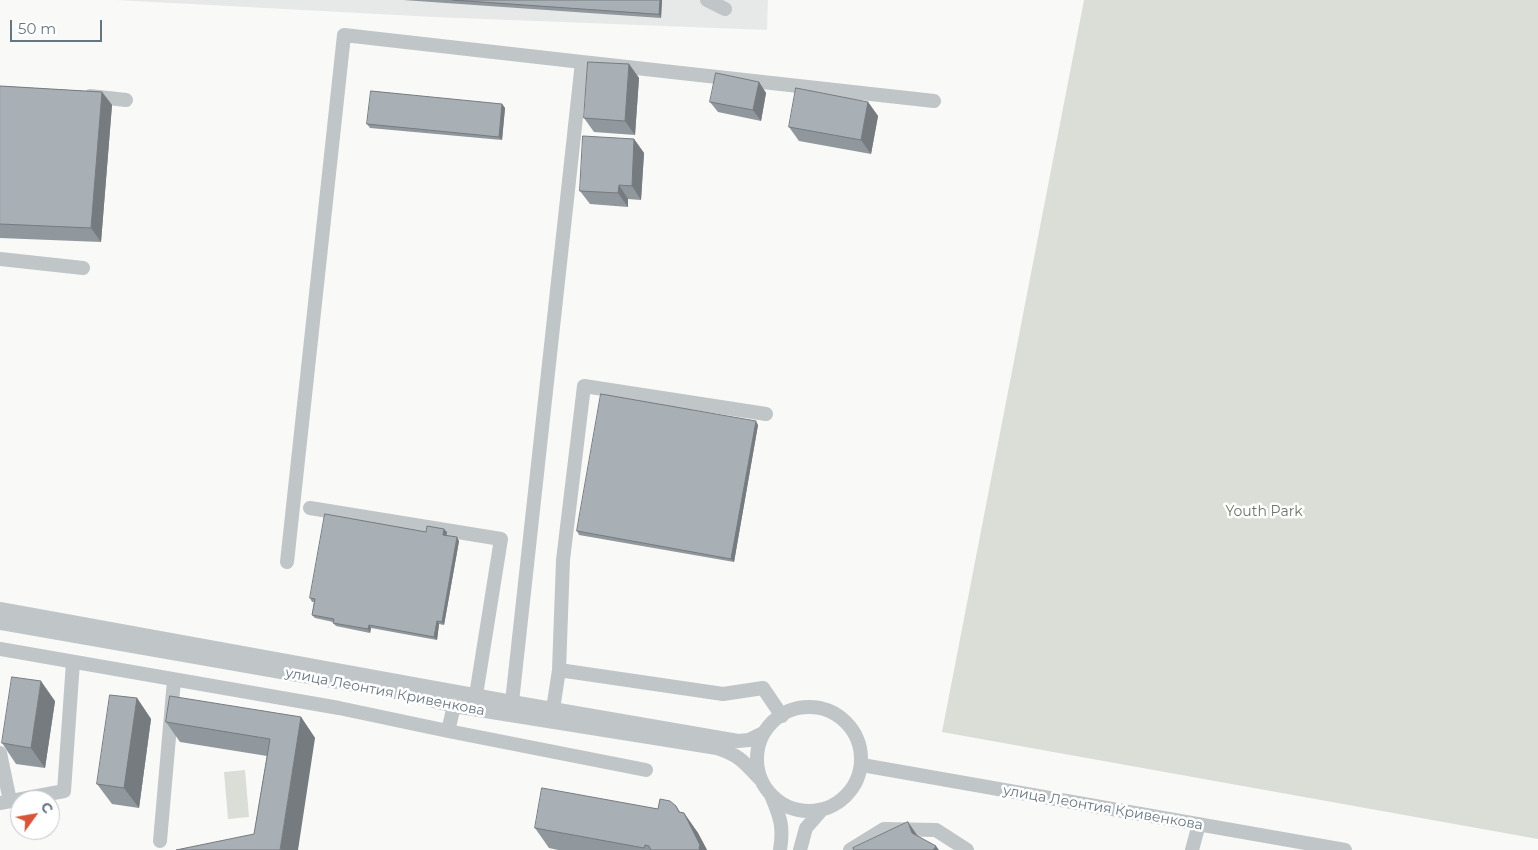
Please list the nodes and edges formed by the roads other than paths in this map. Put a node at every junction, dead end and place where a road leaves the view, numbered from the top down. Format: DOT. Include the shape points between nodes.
graph roads {
  1 [pos="707,0"];
  2 [pos="725,9"];
  3 [pos="582,62"];
  4 [pos="78,95"];
  5 [pos="126,100"];
  6 [pos="934,101"];
  7 [pos="0,259"];
  8 [pos="83,268"];
  9 [pos="766,414"];
  10 [pos="310,508"];
  11 [pos="287,562"];
  12 [pos="0,609"];
  13 [pos="0,623"];
  14 [pos="0,650"];
  15 [pos="74,662"];
  16 [pos="559,670"];
  17 [pos="174,680"];
  18 [pos="476,695"];
  19 [pos="512,702"];
  20 [pos="454,706"];
  21 [pos="553,709"];
  22 [pos="782,716"];
  23 [pos="448,732"];
  24 [pos="763,733"];
  25 [pos="0,753"];
  26 [pos="862,765"];
  27 [pos="646,770"];
  28 [pos="760,778"];
  29 [pos="771,795"];
  30 [pos="5,802"];
  31 [pos="820,812"];
  32 [pos="1199,824"];
  33 [pos="160,842"];
  34 [pos="780,850"];
  35 [pos="800,850"];
  36 [pos="850,850"];
  37 [pos="967,850"];
  38 [pos="1192,850"];
  39 [pos="1345,850"];
  1 -- 2 [label="street"];
  3 -- 6 [label="street"];
  3 -- 11 [label="street" via="344,35"];
  3 -- 19 [label="street"];
  4 -- 5 [label="street"];
  7 -- 8 [label="street"];
  9 -- 16 [label="street" via="584,386 563,560"];
  10 -- 18 [label="street" via="501,539"];
  12 -- 18 [label="street, улица Леонтия Кривенкова"];
  13 -- 20 [label="street, улица Леонтия Кривенкова" via="401,693"];
  14 -- 15 [label="street"];
  15 -- 17 [label="street"];
  15 -- 30 [label="street" via="64,791"];
  16 -- 21 [label="street"];
  16 -- 22 [label="street" via="723,694 763,688"];
  17 -- 23 [label="street" via="339,708"];
  17 -- 33 [label="street"];
  18 -- 19 [label="street, улица Леонтия Кривенкова"];
  19 -- 21 [label="street, улица Леонтия Кривенкова"];
  20 -- 23 [label="street"];
  20 -- 28 [label="street, улица Леонтия Кривенкова" via="717,748 733,753"];
  21 -- 24 [label="street, улица Леонтия Кривенкова" via="738,741"];
  22 -- 24 [label="street"];
  22 -- 26 [label="street" via="795,709 814,707 834,713 852,728 861,748"];
  23 -- 27 [label="street"];
  24 -- 28 [label="street" via="757,747"];
  25 -- 30 [label="street"];
  26 -- 31 [label="street" via="850,793 834,807"];
  26 -- 32 [label="street, улица Леонтия Кривенкова"];
  28 -- 29 [label="street"];
  29 -- 31 [label="street" via="791,807"];
  29 -- 34 [label="street" via="783,832"];
  31 -- 35 [label="street" via="806,828"];
  32 -- 38 [label="street"];
  32 -- 39 [label="street, улица Леонтия Кривенкова"];
  36 -- 37 [label="street" via="884,829 936,830"];
}
